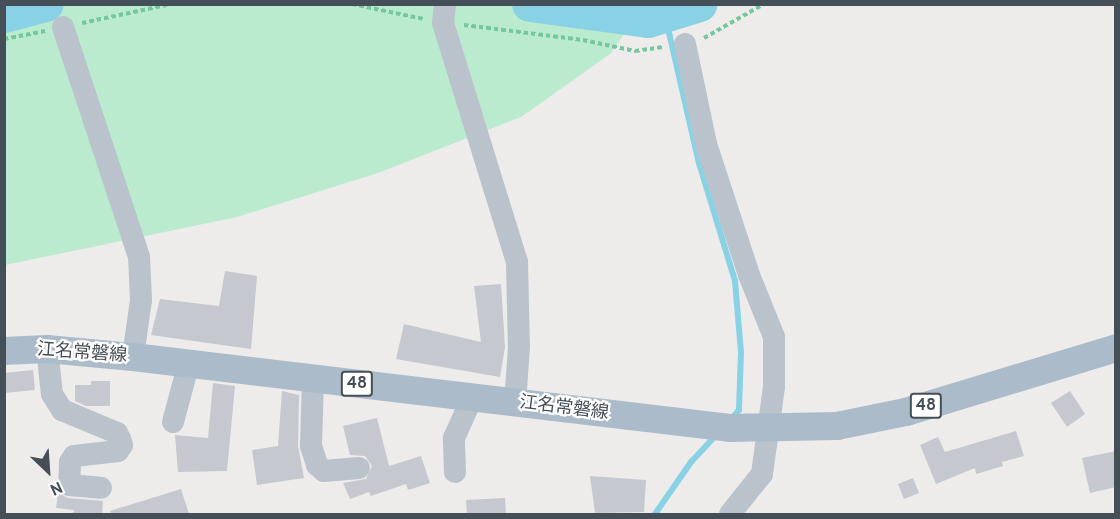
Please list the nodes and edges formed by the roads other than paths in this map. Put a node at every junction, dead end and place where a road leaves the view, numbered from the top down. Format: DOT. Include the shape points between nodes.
graph roads {
  1 [pos="444,14"];
  2 [pos="63,27"];
  3 [pos="685,44"];
  4 [pos="1116,348"];
  5 [pos="47,349"];
  6 [pos="4,351"];
  7 [pos="133,357"];
  8 [pos="188,366"];
  9 [pos="313,378"];
  10 [pos="471,400"];
  11 [pos="515,403"];
  12 [pos="173,422"];
  13 [pos="767,428"];
  14 [pos="359,468"];
  15 [pos="455,472"];
  16 [pos="101,488"];
  17 [pos="730,514"];
  1 -- 11 [label="street" via="516,262 519,347"];
  2 -- 7 [label="street" via="139,257 141,300"];
  3 -- 13 [label="street" via="710,154 749,275 774,337 776,365"];
  4 -- 13 [label="main road, 江名常磐線 / 48" via="906,412 837,426"];
  5 -- 6 [label="main road, 江名常磐線 / 48"];
  5 -- 7 [label="main road, 江名常磐線 / 48"];
  5 -- 16 [label="street" via="52,394 62,410 117,433 120,439 118,451 74,456 70,462 69,485"];
  7 -- 8 [label="main road, 江名常磐線 / 48"];
  8 -- 9 [label="main road, 江名常磐線 / 48"];
  8 -- 12 [label="street"];
  9 -- 10 [label="main road, 江名常磐線 / 48"];
  9 -- 14 [label="street" via="311,446 317,465 324,471"];
  10 -- 11 [label="main road, 江名常磐線 / 48"];
  10 -- 15 [label="street" via="454,438"];
  11 -- 13 [label="main road, 江名常磐線 / 48" via="720,427"];
  13 -- 17 [label="street" via="762,474"];
}
